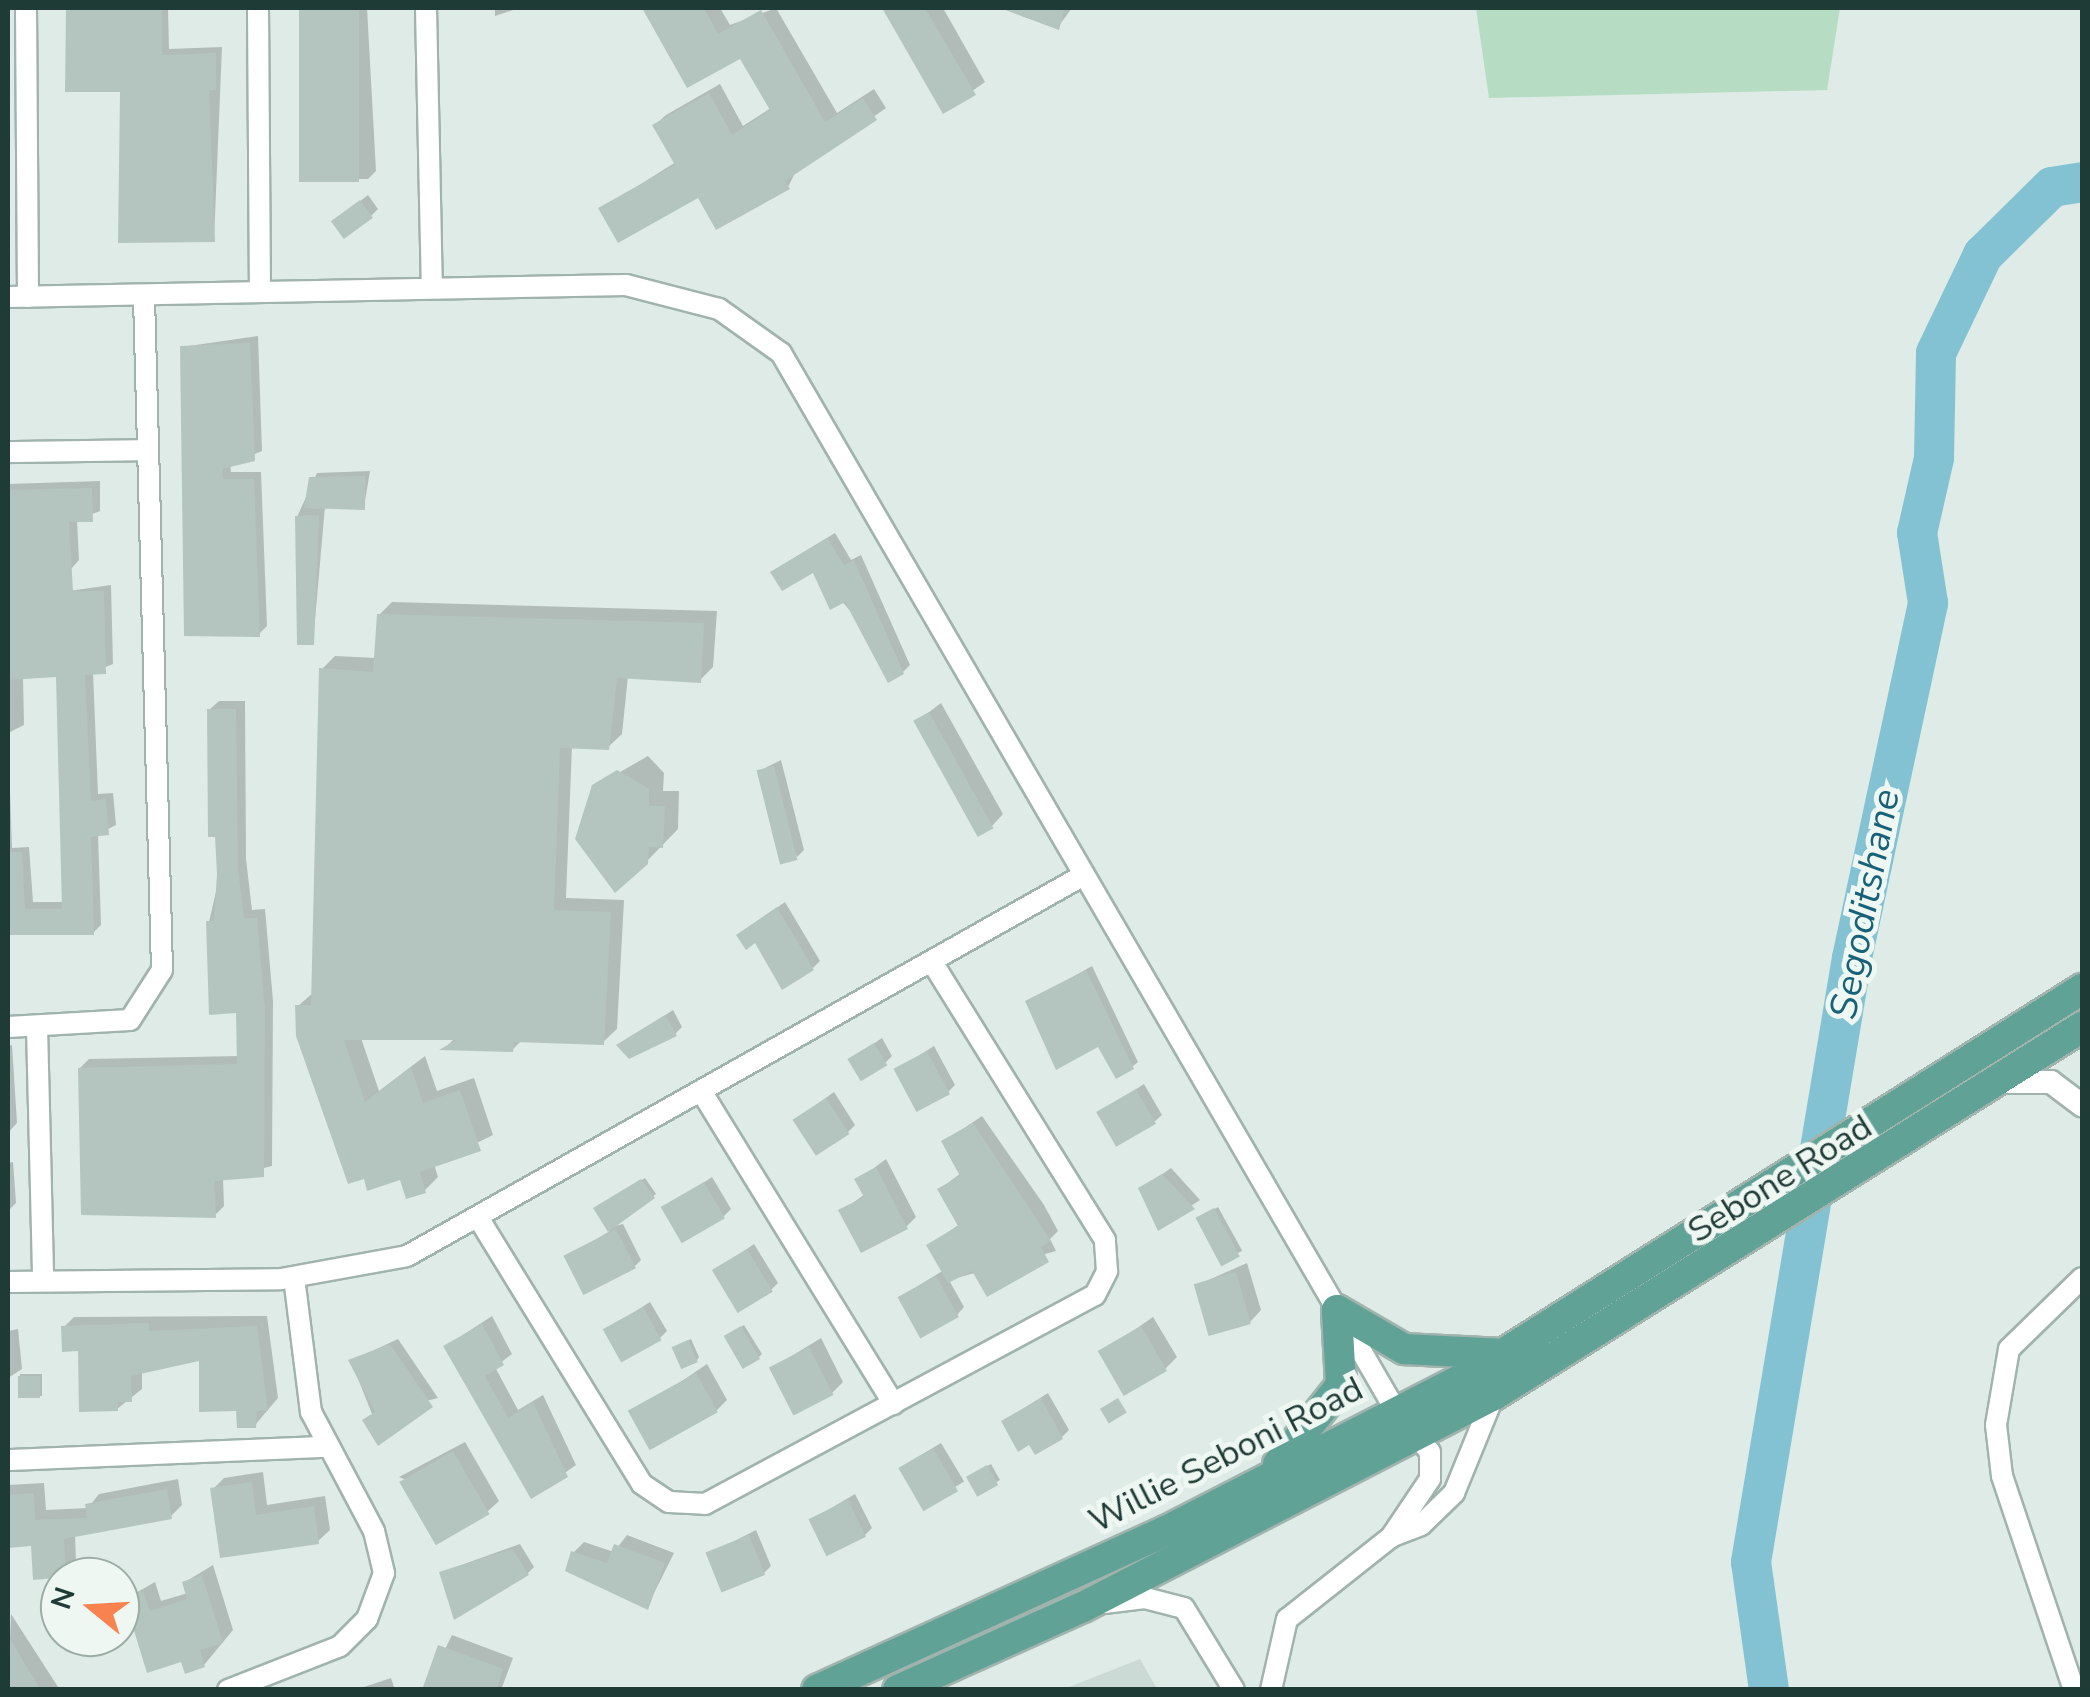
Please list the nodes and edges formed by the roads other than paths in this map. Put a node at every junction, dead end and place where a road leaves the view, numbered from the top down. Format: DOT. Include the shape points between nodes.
graph roads {
  1 [pos="26,8"];
  2 [pos="258,8"];
  3 [pos="426,8"];
  4 [pos="432,286"];
  5 [pos="260,292"];
  6 [pos="144,296"];
  7 [pos="18,297"];
  8 [pos="147,450"];
  9 [pos="8,452"];
  10 [pos="1084,875"];
  11 [pos="933,964"];
  12 [pos="2082,989"];
  13 [pos="36,1027"];
  14 [pos="2082,1027"];
  15 [pos="8,1028"];
  16 [pos="1996,1083"];
  17 [pos="703,1094"];
  18 [pos="2082,1105"];
  19 [pos="480,1219"];
  20 [pos="1656,1264"];
  21 [pos="294,1278"];
  22 [pos="2082,1278"];
  23 [pos="43,1281"];
  24 [pos="8,1282"];
  25 [pos="1672,1291"];
  26 [pos="1337,1310"];
  27 [pos="1505,1354"];
  28 [pos="1494,1395"];
  29 [pos="894,1404"];
  30 [pos="1396,1411"];
  31 [pos="1420,1433"];
  32 [pos="323,1447"];
  33 [pos="8,1460"];
  34 [pos="1262,1481"];
  35 [pos="1391,1536"];
  36 [pos="1082,1607"];
  37 [pos="228,1690"];
  38 [pos="817,1690"];
  39 [pos="898,1690"];
  40 [pos="1234,1690"];
  41 [pos="1272,1690"];
  42 [pos="2074,1690"];
  1 -- 7 [label="street"];
  2 -- 5 [label="street"];
  3 -- 4 [label="street"];
  4 -- 5 [label="street"];
  4 -- 10 [label="street" via="626,285 675,293 758,330 797,377"];
  5 -- 6 [label="street"];
  6 -- 7 [label="street"];
  6 -- 8 [label="street"];
  8 -- 9 [label="street"];
  8 -- 13 [label="street" via="162,970 130,1020"];
  10 -- 11 [label="street"];
  10 -- 26 [label="street"];
  11 -- 17 [label="street"];
  11 -- 29 [label="street" via="1105,1240 1107,1272 1096,1295"];
  12 -- 20 [label="main road, Sebone Road"];
  13 -- 15 [label="street"];
  13 -- 23 [label="street"];
  14 -- 16 [label="main road"];
  16 -- 18 [label="street" via="2035,1078"];
  16 -- 25 [label="main road, Sebone Road"];
  17 -- 19 [label="street"];
  17 -- 29 [label="street"];
  19 -- 21 [label="street" via="406,1256"];
  19 -- 29 [label="street" via="642,1484 668,1502 706,1504"];
  20 -- 27 [label="main road, Willie Seboni Road"];
  21 -- 23 [label="street"];
  21 -- 32 [label="street"];
  22 -- 42 [label="street" via="2009,1350 1996,1426 2002,1476"];
  23 -- 24 [label="street"];
  25 -- 28 [label="main road, Willie Seboni Road"];
  26 -- 27 [label="main road" via="1404,1349"];
  26 -- 30 [label="street"];
  26 -- 34 [label="main road" via="1341,1385"];
  27 -- 30 [label="main road, Willie Seboni Road"];
  28 -- 31 [label="main road, Willie Seboni Road"];
  28 -- 35 [label="street" via="1454,1493 1422,1525"];
  30 -- 31 [label="street"];
  30 -- 34 [label="main road, Willie Seboni Road"];
  31 -- 35 [label="street" via="1430,1479"];
  31 -- 36 [label="main road, Willie Seboni Road"];
  32 -- 33 [label="street"];
  32 -- 37 [label="street" via="374,1531 384,1573 367,1618 340,1646"];
  34 -- 38 [label="main road, Willie Seboni Road"];
  35 -- 41 [label="street" via="1287,1619"];
  36 -- 39 [label="main road, Willie Seboni Road"];
  36 -- 40 [label="street" via="1145,1598 1184,1608"];
}
